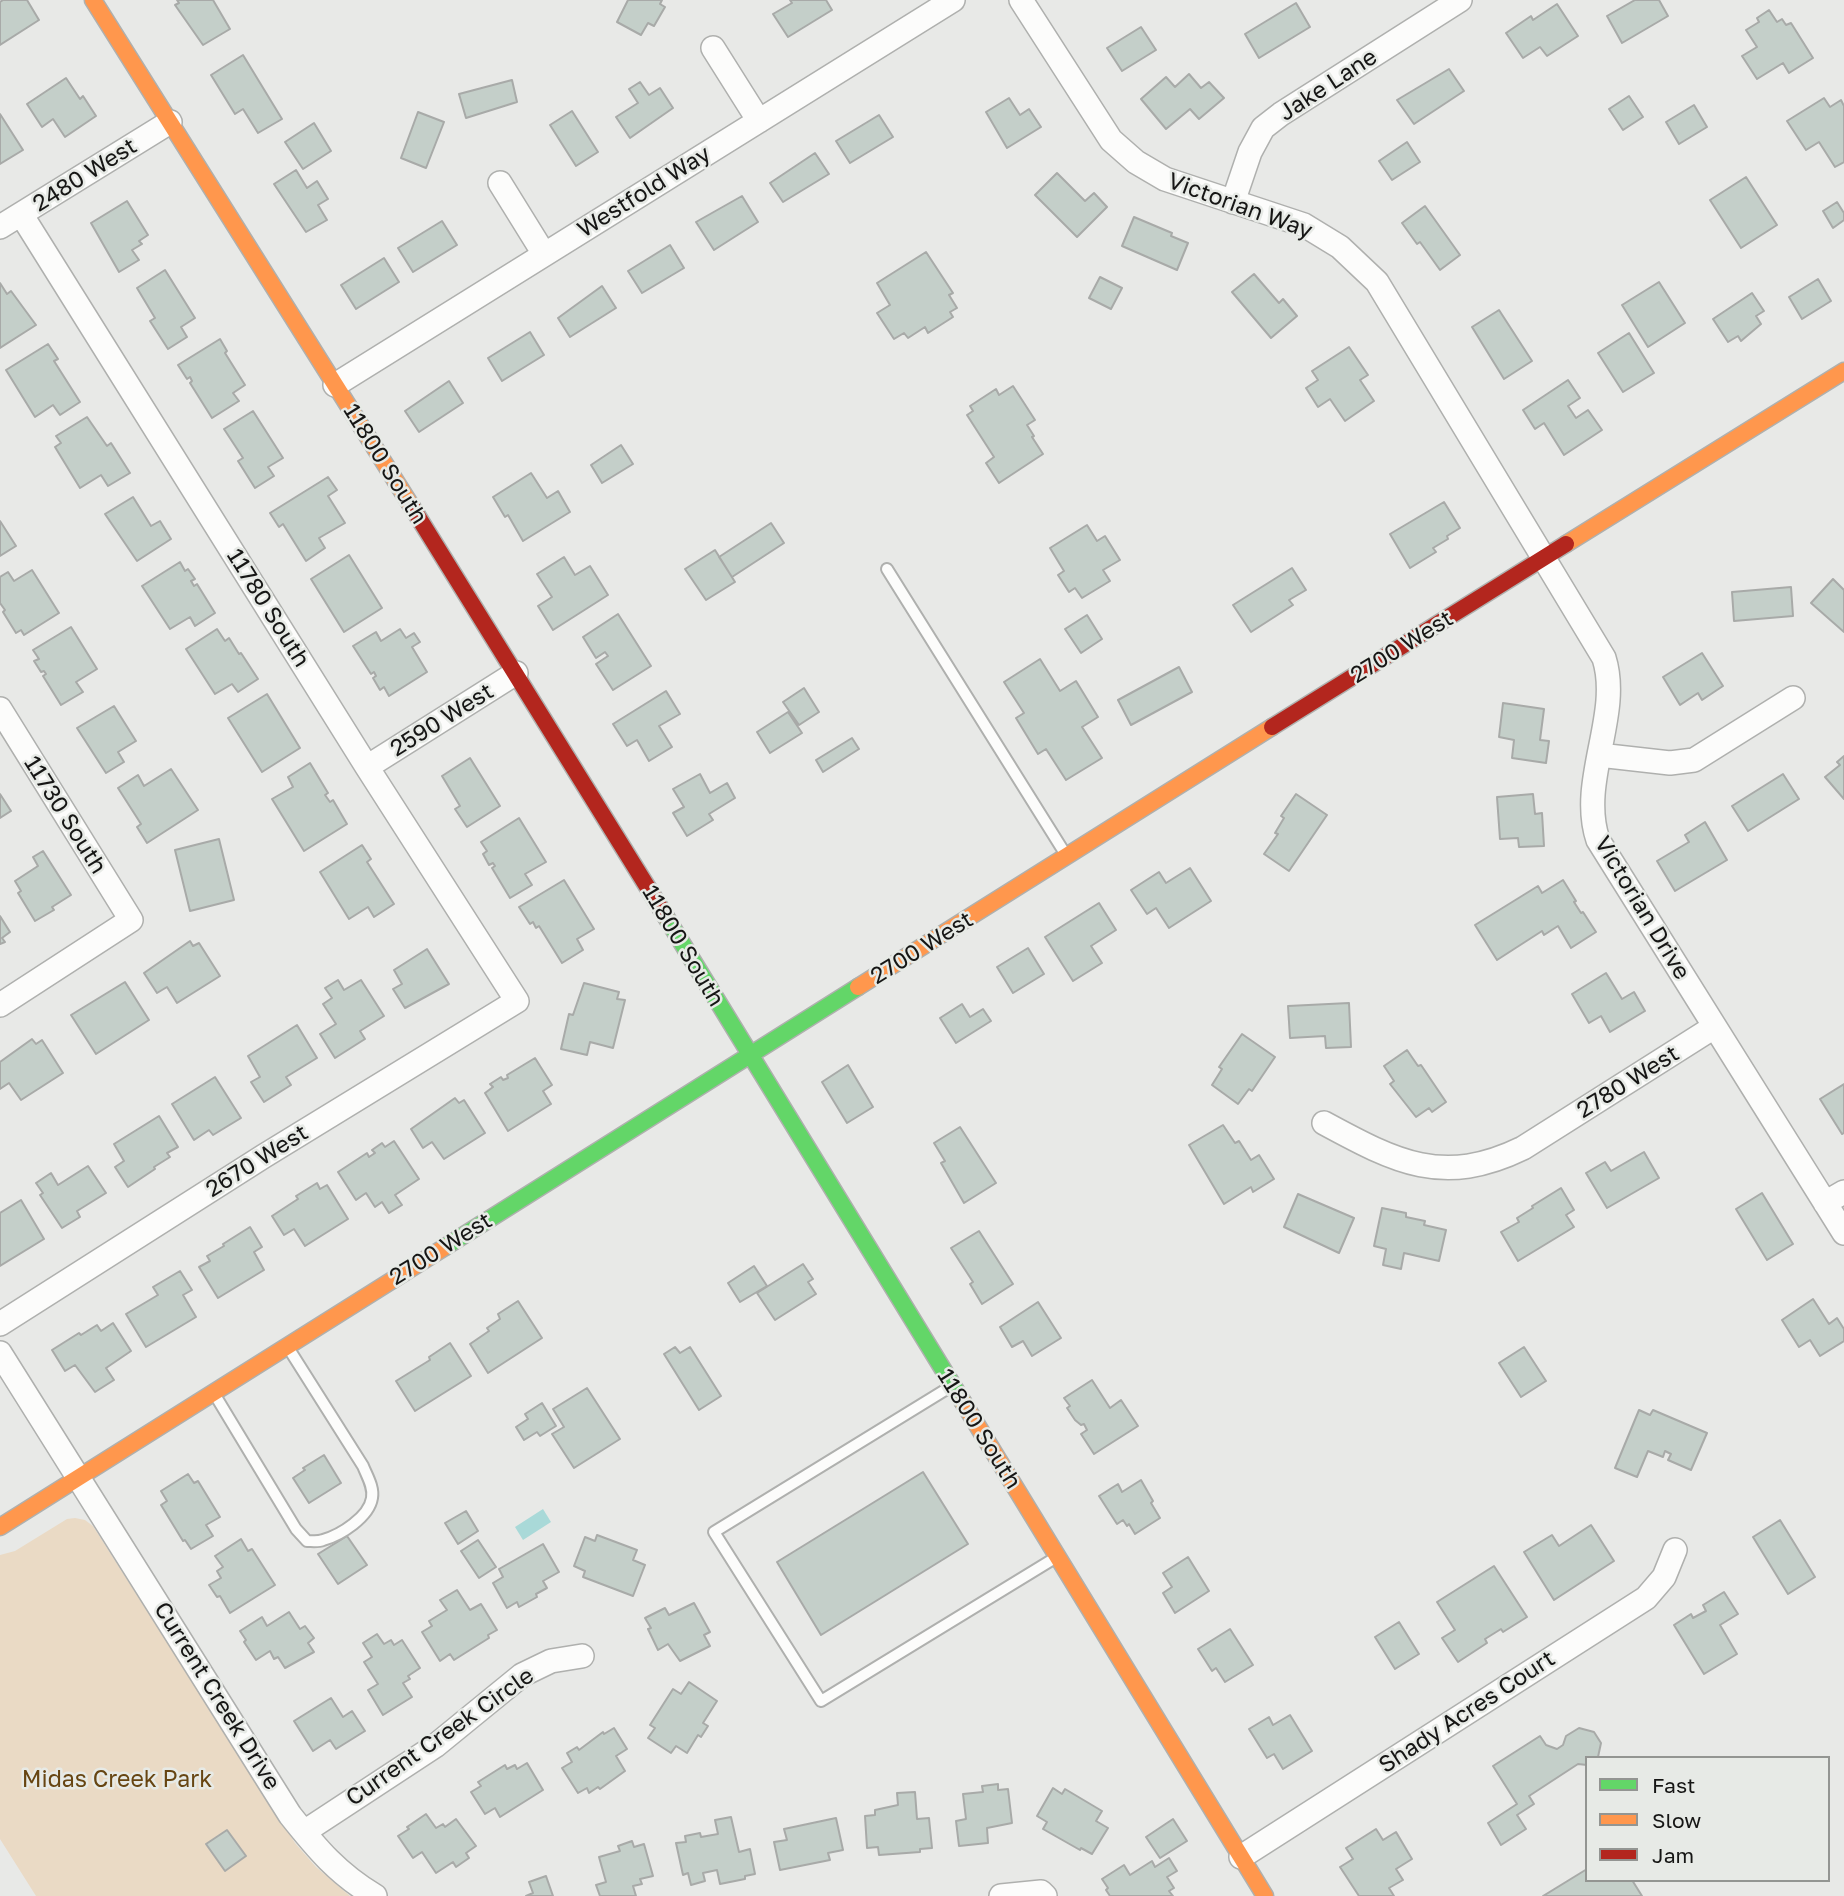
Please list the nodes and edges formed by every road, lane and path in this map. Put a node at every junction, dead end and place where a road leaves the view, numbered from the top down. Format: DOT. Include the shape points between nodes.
graph roads {
  1 [pos="93,0"];
  2 [pos="953,0"];
  3 [pos="1021,0"];
  4 [pos="1460,0"];
  5 [pos="713,48"];
  6 [pos="759,121"];
  7 [pos="170,122"];
  8 [pos="500,183"];
  9 [pos="1233,202"];
  10 [pos="21,214"];
  11 [pos="0,227"];
  12 [pos="544,254"];
  13 [pos="1844,371"];
  14 [pos="335,385"];
  15 [pos="1542,558"];
  16 [pos="887,569"];
  17 [pos="516,673"];
  18 [pos="1793,698"];
  19 [pos="0,709"];
  20 [pos="1599,755"];
  21 [pos="367,766"];
  22 [pos="1067,858"];
  23 [pos="517,1001"];
  24 [pos="0,1005"];
  25 [pos="1714,1027"];
  26 [pos="750,1054"];
  27 [pos="1324,1123"];
  28 [pos="1835,1198"];
  29 [pos="1844,1233"];
  30 [pos="0,1324"];
  31 [pos="286,1346"];
  32 [pos="0,1353"];
  33 [pos="952,1386"];
  34 [pos="214,1393"];
  35 [pos="79,1477"];
  36 [pos="0,1527"];
  37 [pos="1675,1550"];
  38 [pos="1057,1557"];
  39 [pos="582,1656"];
  40 [pos="304,1832"];
  41 [pos="1241,1857"];
  42 [pos="1043,1894"];
  43 [pos="375,1896"];
  44 [pos="1001,1896"];
  45 [pos="1265,1896"];
  1 -- 7 [label="main road, 11800 South"];
  2 -- 6 [label="street, Westfold Way"];
  3 -- 9 [label="street, Victorian Way" via="1111,140 1165,179"];
  4 -- 9 [label="street, Jake Lane" via="1264,128 1250,152"];
  5 -- 6 [label="street"];
  6 -- 12 [label="street, Westfold Way"];
  7 -- 10 [label="street, 2480 West"];
  7 -- 14 [label="main road, 11800 South"];
  8 -- 12 [label="street"];
  9 -- 15 [label="street, Victorian Way" via="1304,225 1340,247 1377,282"];
  10 -- 11 [label="street, 2480 West"];
  10 -- 21 [label="street, 11780 South"];
  12 -- 14 [label="street, Westfold Way"];
  13 -- 15 [label="main road, 2700 West"];
  14 -- 17 [label="main road, 11800 South"];
  15 -- 20 [label="street, Victorian Drive" via="1598,646 1608,671"];
  15 -- 22 [label="main road, 2700 West"];
  16 -- 22 [label="lane"];
  17 -- 21 [label="street, 2590 West"];
  17 -- 26 [label="main road, 11800 South"];
  18 -- 20 [label="street" via="1694,760 1670,764"];
  19 -- 24 [label="street, 11730 South" via="131,920"];
  20 -- 25 [label="street, Victorian Drive" via="1591,814 1598,840"];
  21 -- 23 [label="street, 11780 South"];
  22 -- 26 [label="main road, 2700 West"];
  23 -- 30 [label="street, 2670 West"];
  25 -- 27 [label="street, 2780 West" via="1541,1136 1503,1157 1461,1168 1396,1160"];
  25 -- 28 [label="street, Victorian Drive"];
  26 -- 31 [label="main road, 2700 West"];
  26 -- 33 [label="main road, 11800 South"];
  28 -- 29 [label="street, Victorian Drive"];
  31 -- 34 [label="main road, 2700 West"];
  31 -- 34 [label="lane" via="372,1487 366,1512 344,1531 322,1541 307,1541"];
  32 -- 35 [label="street, Current Creek Drive"];
  33 -- 38 [label="main road, 11800 South"];
  33 -- 38 [label="lane" via="714,1532 821,1701"];
  34 -- 35 [label="main road, 2700 West"];
  35 -- 36 [label="main road, 2700 West"];
  35 -- 40 [label="street, Current Creek Drive"];
  37 -- 41 [label="street, Shady Acres Court" via="1664,1577 1646,1598"];
  38 -- 41 [label="main road, 11800 South"];
  39 -- 40 [label="street, Current Creek Circle" via="551,1661 522,1675 435,1746"];
  40 -- 43 [label="street, Current Creek Drive" via="328,1862"];
  41 -- 45 [label="main road, 11800 South"];
  42 -- 44 [label="street"];
}
